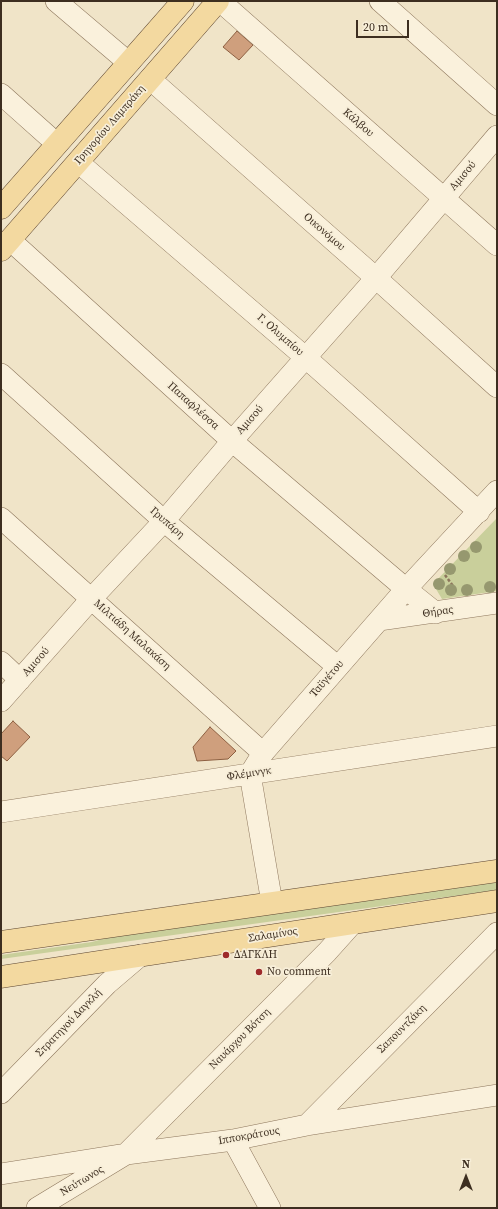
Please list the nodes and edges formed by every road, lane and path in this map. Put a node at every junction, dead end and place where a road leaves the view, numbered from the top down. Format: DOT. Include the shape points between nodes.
graph roads {
  1 [pos="56,1"];
  2 [pos="183,1"];
  3 [pos="219,1"];
  4 [pos="380,1"];
  5 [pos="129,63"];
  6 [pos="150,79"];
  7 [pos="1,94"];
  8 [pos="497,105"];
  9 [pos="497,136"];
  10 [pos="57,144"];
  11 [pos="78,162"];
  12 [pos="444,199"];
  13 [pos="1,208"];
  14 [pos="5,245"];
  15 [pos="497,245"];
  16 [pos="376,278"];
  17 [pos="305,357"];
  18 [pos="1,374"];
  19 [pos="497,387"];
  20 [pos="232,441"];
  21 [pos="497,491"];
  22 [pos="479,512"];
  23 [pos="1,518"];
  24 [pos="164,521"];
  25 [pos="444,573"];
  26 [pos="453,586"];
  27 [pos="406,589"];
  28 [pos="92,598"];
  29 [pos="497,604"];
  30 [pos="436,612"];
  31 [pos="379,620"];
  32 [pos="1,662"];
  33 [pos="338,667"];
  34 [pos="20,680"];
  35 [pos="1,701"];
  36 [pos="497,736"];
  37 [pos="263,753"];
  38 [pos="250,774"];
  39 [pos="1,812"];
  40 [pos="497,871"];
  41 [pos="497,901"];
  42 [pos="272,903"];
  43 [pos="353,923"];
  44 [pos="497,933"];
  45 [pos="1,942"];
  46 [pos="141,955"];
  47 [pos="1,977"];
  48 [pos="1,1093"];
  49 [pos="495,1094"];
  50 [pos="307,1125"];
  51 [pos="234,1140"];
  52 [pos="126,1154"];
  53 [pos="1,1174"];
  54 [pos="37,1208"];
  55 [pos="270,1208"];
  1 -- 5 [label="street"];
  2 -- 5 [label="main road"];
  3 -- 6 [label="main road, Γρηγορίου Λαμπράκη"];
  3 -- 12 [label="street, Κάλβου"];
  4 -- 8 [label="street"];
  5 -- 10 [label="main road"];
  6 -- 11 [label="main road, Γρηγορίου Λαμπράκη"];
  6 -- 16 [label="street, Οικονόμου"];
  7 -- 10 [label="street"];
  9 -- 12 [label="street, Αμισού"];
  10 -- 13 [label="main road"];
  11 -- 14 [label="main road, Γρηγορίου Λαμπράκη"];
  11 -- 17 [label="street, Γ. Ολυμπίου"];
  12 -- 15 [label="street, Κάλβου"];
  12 -- 16 [label="street, Αμισού"];
  14 -- 20 [label="street, Παπαφλέσσα"];
  16 -- 17 [label="street, Αμισού"];
  16 -- 19 [label="street, Οικονόμου"];
  17 -- 20 [label="street, Αμισού"];
  17 -- 22 [label="street, Γ. Ολυμπίου"];
  18 -- 24 [label="street, Γρυπάρη"];
  20 -- 24 [label="street, Αμισού"];
  20 -- 27 [label="street, Παπαφλέσσα"];
  21 -- 22 [label="street, Ταϋγέτου"];
  22 -- 27 [label="street, Ταϋγέτου"];
  23 -- 28 [label="street, Μιλτιάδη Μαλακάση"];
  24 -- 28 [label="street, Αμισού"];
  24 -- 33 [label="street, Γρυπάρη"];
  25 -- 26 [label="path"];
  27 -- 30 [label="street, Παπαφλέσσα"];
  27 -- 31 [label="street, Ταϋγέτου"];
  28 -- 34 [label="street, Αμισού"];
  28 -- 37 [label="street, Μιλτιάδη Μαλακάση"];
  29 -- 30 [label="street, Θήρας"];
  30 -- 31 [label="street, Θήρας"];
  31 -- 33 [label="street, Ταϋγέτου"];
  32 -- 34 [label="street"];
  33 -- 37 [label="street, Ταϋγέτου"];
  34 -- 35 [label="street, Αμισού"];
  36 -- 38 [label="street, Φλέμινγκ"];
  37 -- 38 [label="street, Ταϋγέτου"];
  38 -- 39 [label="street, Φλέμινγκ"];
  38 -- 42 [label="street"];
  40 -- 42 [label="main road"];
  41 -- 43 [label="main road, Σαλαμίνος"];
  42 -- 45 [label="main road"];
  43 -- 46 [label="main road, Σαλαμίνος"];
  43 -- 52 [label="street, Ναυάρχου Βότση"];
  44 -- 50 [label="street, Σαπουντζάκη"];
  46 -- 47 [label="main road, Σαλαμίνος"];
  46 -- 48 [label="street, Στρατηγού Δαγκλή" via="107,984"];
  49 -- 50 [label="street, Ιπποκράτους"];
  50 -- 51 [label="street, Ιπποκράτους"];
  51 -- 52 [label="street, Ιπποκράτους"];
  51 -- 55 [label="street"];
  52 -- 53 [label="street, Ιπποκράτους"];
  52 -- 54 [label="street, Νεύτωνος"];
}
